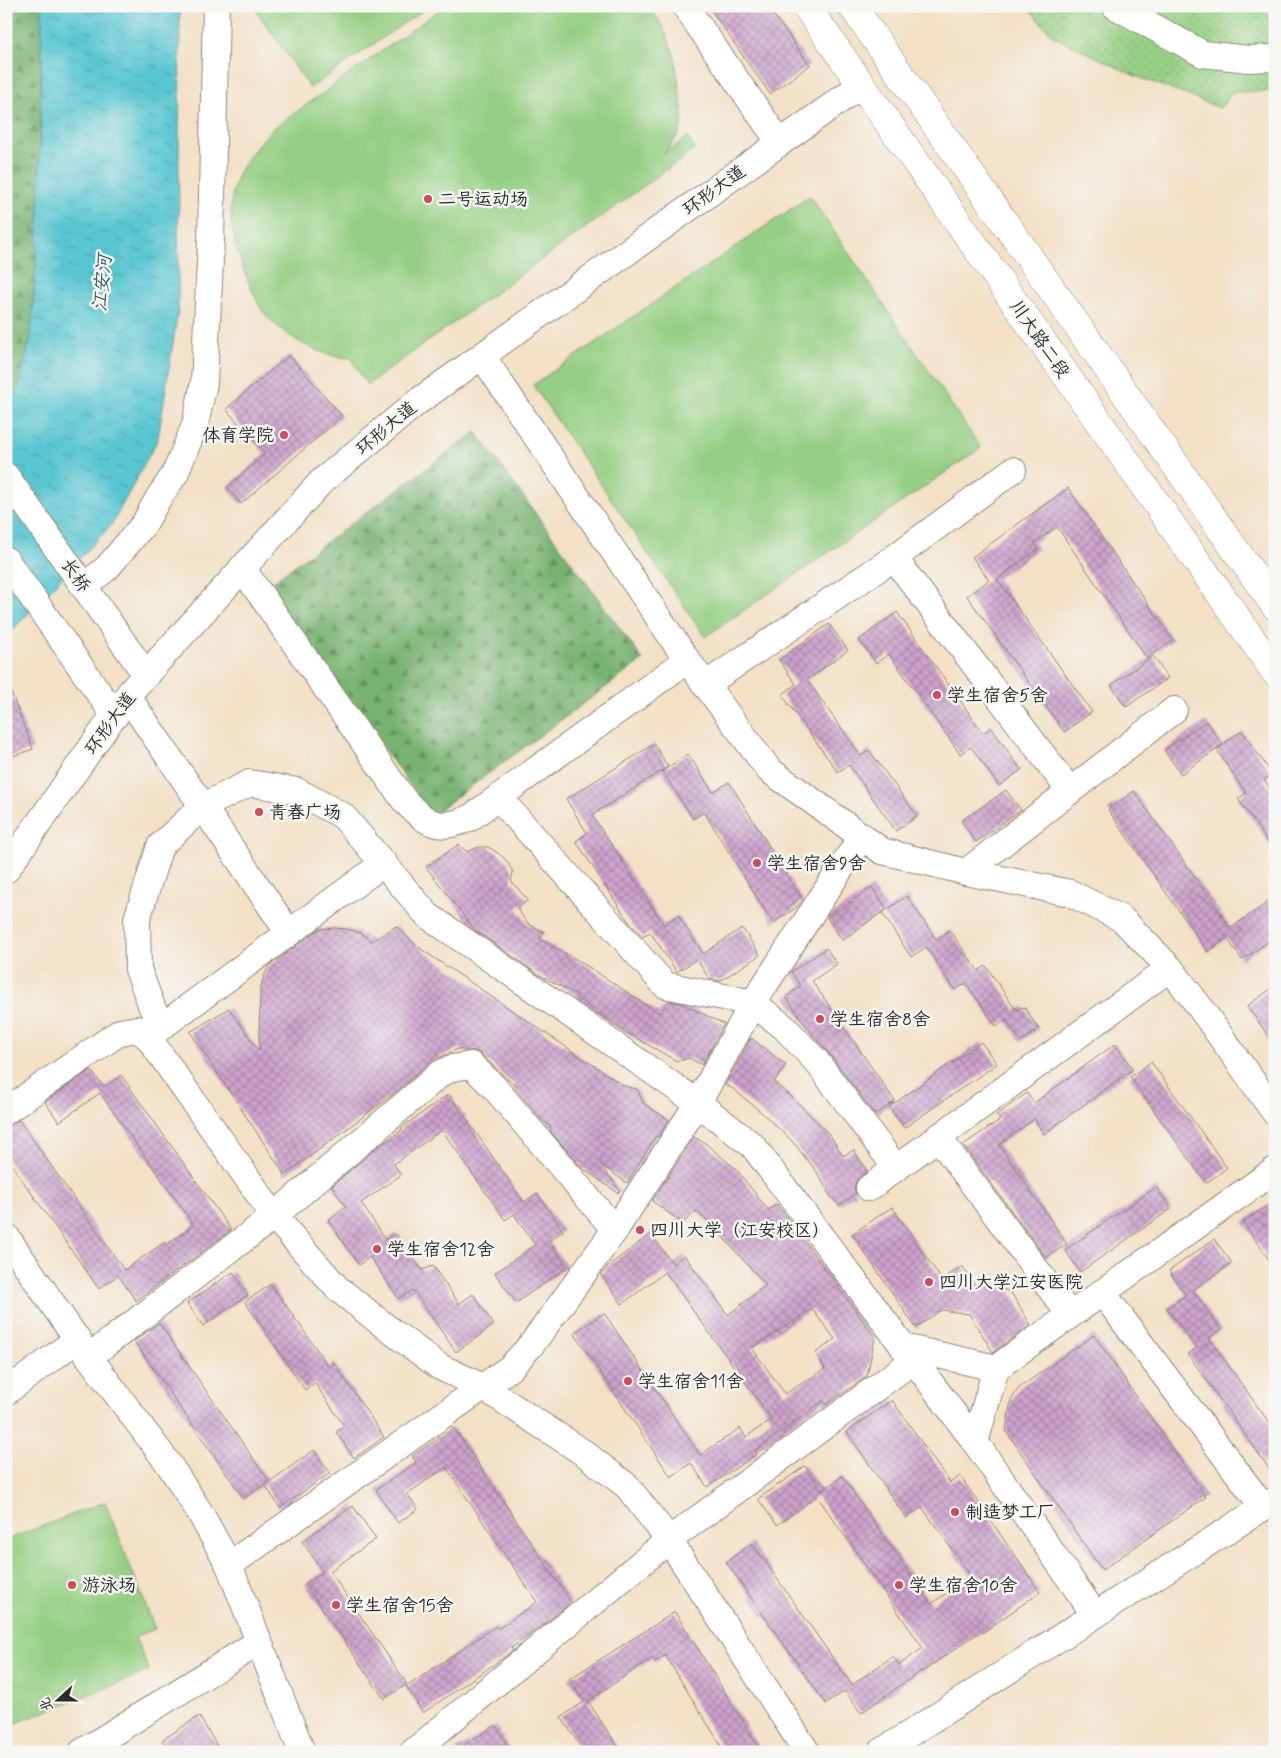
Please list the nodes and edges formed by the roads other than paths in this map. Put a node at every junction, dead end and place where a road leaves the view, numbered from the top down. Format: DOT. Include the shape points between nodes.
graph roads {
  1 [pos="216,6"];
  2 [pos="684,6"];
  3 [pos="806,6"];
  4 [pos="852,6"];
  5 [pos="1115,6"];
  6 [pos="1275,58"];
  7 [pos="861,85"];
  8 [pos="780,143"];
  9 [pos="482,356"];
  10 [pos="1013,470"];
  11 [pos="6,476"];
  12 [pos="894,558"];
  13 [pos="6,560"];
  14 [pos="242,568"];
  15 [pos="78,577"];
  16 [pos="1275,606"];
  17 [pos="687,660"];
  18 [pos="1275,672"];
  19 [pos="146,675"];
  20 [pos="705,685"];
  21 [pos="121,706"];
  22 [pos="1174,710"];
  23 [pos="1070,791"];
  24 [pos="499,798"];
  25 [pos="203,806"];
  26 [pos="862,836"];
  27 [pos="384,863"];
  28 [pos="6,870"];
  29 [pos="966,872"];
  30 [pos="289,933"];
  31 [pos="1170,968"];
  32 [pos="753,1003"];
  33 [pos="155,1031"];
  34 [pos="698,1103"];
  35 [pos="6,1111"];
  36 [pos="1275,1113"];
  37 [pos="938,1137"];
  38 [pos="896,1168"];
  39 [pos="1275,1170"];
  40 [pos="869,1188"];
  41 [pos="274,1216"];
  42 [pos="615,1230"];
  43 [pos="6,1236"];
  44 [pos="1102,1292"];
  45 [pos="1070,1316"];
  46 [pos="83,1348"];
  47 [pos="908,1353"];
  48 [pos="996,1368"];
  49 [pos="483,1387"];
  50 [pos="6,1392"];
  51 [pos="975,1442"];
  52 [pos="1269,1504"];
  53 [pos="669,1540"];
  54 [pos="228,1564"];
  55 [pos="1095,1615"];
  56 [pos="259,1642"];
  57 [pos="82,1752"];
  58 [pos="302,1752"];
  59 [pos="413,1752"];
  60 [pos="807,1752"];
  61 [pos="881,1752"];
  1 -- 15 [label="street" via="204,383 195,425 175,474 144,524 107,568"];
  2 -- 8 [label="street"];
  3 -- 7 [label="main road, 川大路二段"];
  4 -- 16 [label="main road"];
  5 -- 6 [label="street" via="1203,54"];
  7 -- 8 [label="street, 环形大道"];
  7 -- 18 [label="main road, 川大路二段"];
  8 -- 9 [label="street, 环形大道"];
  9 -- 14 [label="street, 环形大道" via="416,403 321,482"];
  9 -- 17 [label="street"];
  10 -- 12 [label="street"];
  11 -- 15 [label="street, 长桥"];
  12 -- 20 [label="street"];
  12 -- 23 [label="street"];
  13 -- 21 [label="street" via="38,606"];
  14 -- 19 [label="street, 环形大道"];
  14 -- 24 [label="street" via="417,814 434,825 456,824"];
  15 -- 19 [label="street, 长桥"];
  17 -- 20 [label="street"];
  17 -- 24 [label="street"];
  19 -- 21 [label="street, 环形大道"];
  20 -- 26 [label="street" via="768,770"];
  21 -- 25 [label="street"];
  21 -- 28 [label="street, 环形大道"];
  22 -- 23 [label="street"];
  23 -- 29 [label="street"];
  24 -- 32 [label="street" via="665,985"];
  25 -- 27 [label="street" via="250,783 297,791 343,816"];
  25 -- 30 [label="street"];
  25 -- 33 [label="street" via="160,846 137,919 138,969 153,1010"];
  26 -- 29 [label="street" via="882,851"];
  26 -- 32 [label="street"];
  27 -- 30 [label="street"];
  27 -- 34 [label="street" via="427,915"];
  29 -- 31 [label="street" via="1070,894 1122,919"];
  30 -- 33 [label="street"];
  31 -- 36 [label="street"];
  31 -- 37 [label="street"];
  32 -- 34 [label="street"];
  32 -- 38 [label="street" via="785,1028 817,1062"];
  33 -- 35 [label="street" via="137,1029 120,1032"];
  33 -- 41 [label="street"];
  34 -- 42 [label="street"];
  34 -- 47 [label="street" via="753,1146"];
  37 -- 38 [label="street"];
  37 -- 45 [label="street"];
  38 -- 40 [label="street"];
  39 -- 44 [label="street"];
  41 -- 42 [label="street" via="440,1074 471,1065"];
  41 -- 46 [label="street"];
  41 -- 49 [label="street" via="337,1288 440,1367"];
  42 -- 49 [label="street" via="532,1344 510,1368"];
  43 -- 46 [label="street"];
  44 -- 45 [label="street"];
  44 -- 52 [label="street"];
  45 -- 48 [label="street"];
  46 -- 50 [label="street"];
  46 -- 54 [label="street" via="168,1464"];
  47 -- 48 [label="street"];
  47 -- 51 [label="street"];
  47 -- 53 [label="street"];
  48 -- 51 [label="street"];
  49 -- 53 [label="street" via="584,1453 627,1486"];
  49 -- 54 [label="street"];
  51 -- 55 [label="street"];
  52 -- 55 [label="street"];
  53 -- 59 [label="street"];
  53 -- 60 [label="street"];
  54 -- 56 [label="street"];
  55 -- 61 [label="street"];
  56 -- 57 [label="street"];
  56 -- 58 [label="street"];
}
